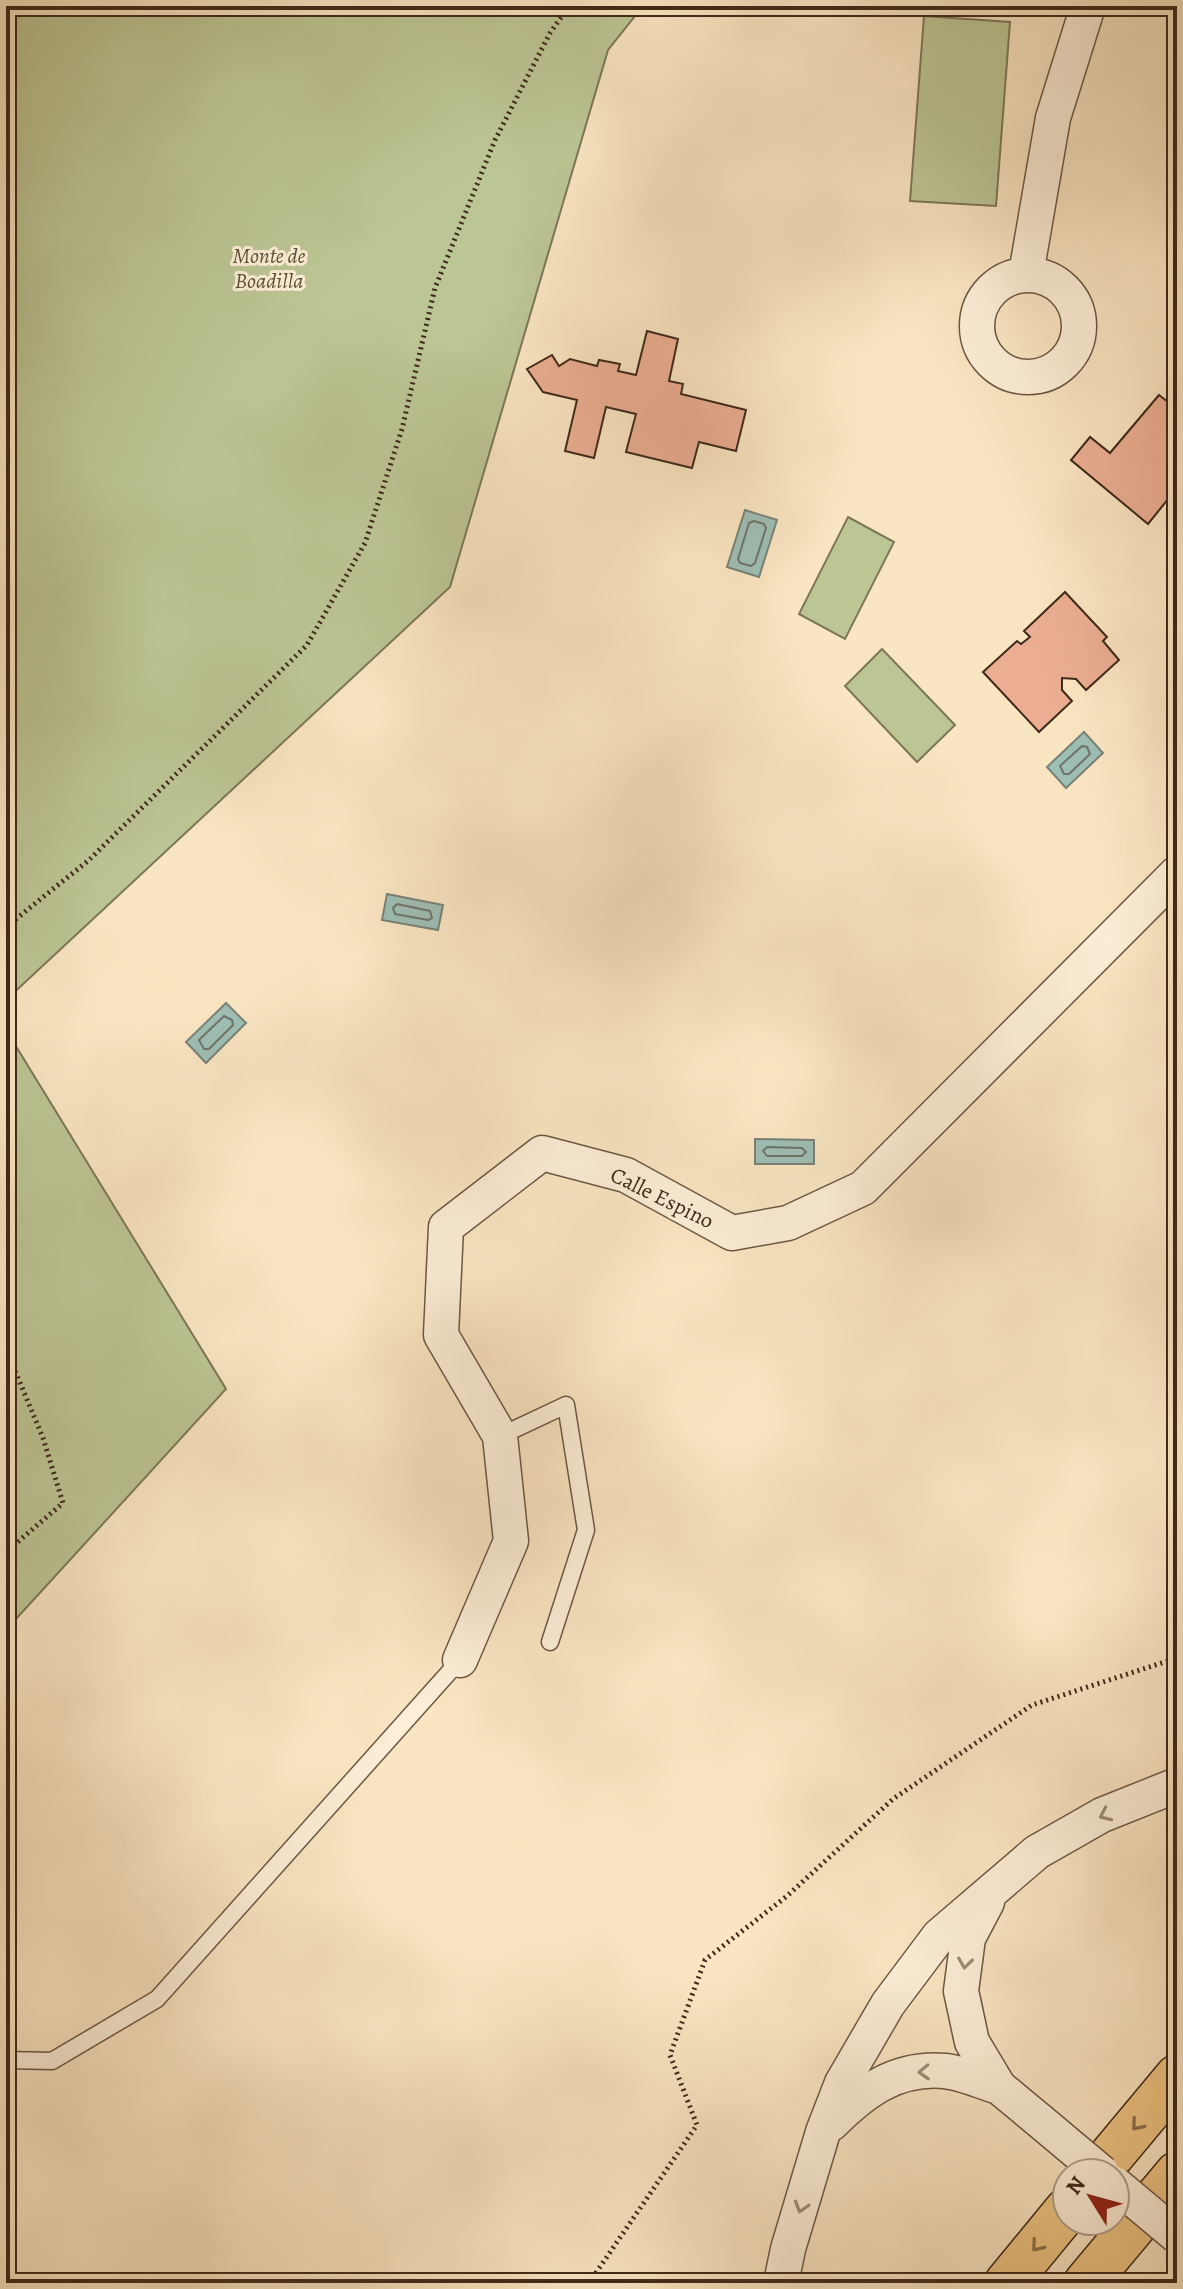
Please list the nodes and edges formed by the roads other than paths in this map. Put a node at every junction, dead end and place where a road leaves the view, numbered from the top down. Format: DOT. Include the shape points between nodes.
graph roads {
  1 [pos="1088,6"];
  2 [pos="1026,274"];
  3 [pos="1177,873"];
  4 [pos="500,1436"];
  5 [pos="550,1642"];
  6 [pos="460,1660"];
  7 [pos="1177,1785"];
  8 [pos="993,1891"];
  9 [pos="6,2060"];
  10 [pos="1177,2077"];
  11 [pos="999,2087"];
  12 [pos="823,2132"];
  13 [pos="1082,2157"];
  14 [pos="1113,2157"];
  15 [pos="1177,2174"];
  16 [pos="1131,2197"];
  17 [pos="1051,2229"];
  18 [pos="1177,2236"];
  19 [pos="781,2283"];
  20 [pos="1007,2283"];
  21 [pos="1086,2283"];
  1 -- 2 [label="street" via="1053,118"];
  3 -- 4 [label="street, Calle Espino" via="863,1188 788,1223 732,1233 626,1175 542,1153 446,1227 441,1335"];
  4 -- 5 [label="lane" via="566,1405 586,1530"];
  4 -- 6 [label="street, Calle Espino" via="511,1541"];
  6 -- 9 [label="lane" via="157,1999 52,2061"];
  7 -- 8 [label="street, one-way" via="1089,1822 1037,1852"];
  8 -- 11 [label="street, one-way" via="968,1938 961,1991 972,2042"];
  8 -- 12 [label="street" via="939,1936 888,2004 842,2083"];
  10 -- 14 [label="highway, one-way"];
  11 -- 12 [label="street, one-way" via="947,2071 906,2073 860,2096"];
  11 -- 13 [label="street, bridge"];
  12 -- 19 [label="street, one-way"];
  15 -- 21 [label="highway"];
  16 -- 18 [label="street, bridge"];
  17 -- 20 [label="highway, one-way"];
}
